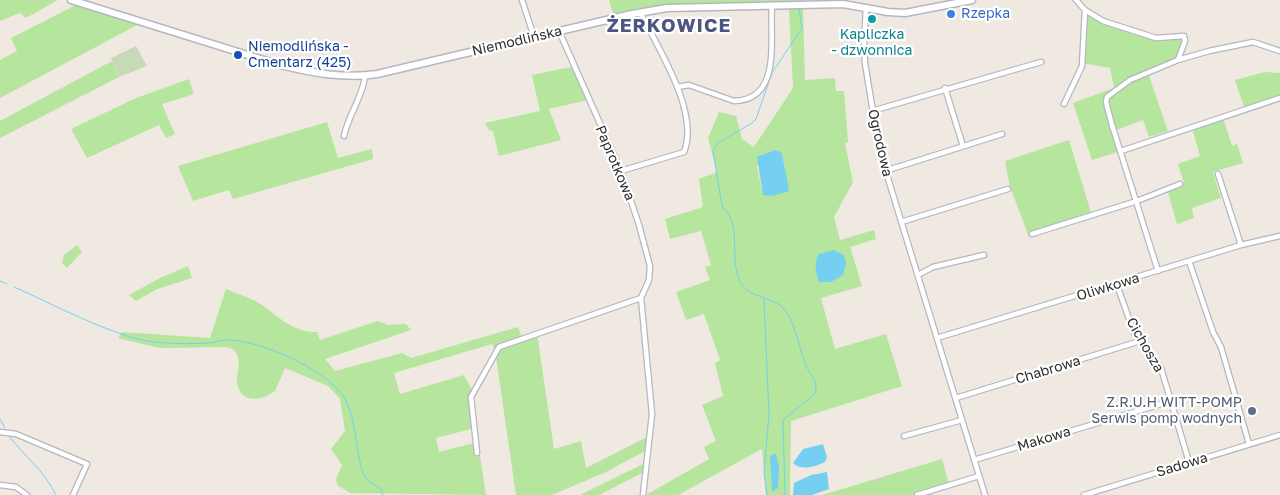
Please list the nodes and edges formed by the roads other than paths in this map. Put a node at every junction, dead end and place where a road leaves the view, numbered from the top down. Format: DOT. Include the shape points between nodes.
graph roads {
  1 [pos="71,0"];
  2 [pos="522,0"];
  3 [pos="972,0"];
  4 [pos="1076,0"];
  5 [pos="772,5"];
  6 [pos="866,8"];
  7 [pos="1086,10"];
  8 [pos="640,12"];
  9 [pos="559,31"];
  10 [pos="534,37"];
  11 [pos="1280,51"];
  12 [pos="1178,60"];
  13 [pos="1041,62"];
  14 [pos="365,76"];
  15 [pos="677,86"];
  16 [pos="945,88"];
  17 [pos="1280,98"];
  18 [pos="1064,104"];
  19 [pos="872,111"];
  20 [pos="1002,134"];
  21 [pos="344,136"];
  22 [pos="963,146"];
  23 [pos="1121,151"];
  24 [pos="621,171"];
  25 [pos="886,171"];
  26 [pos="1218,174"];
  27 [pos="1180,184"];
  28 [pos="1008,189"];
  29 [pos="1137,201"];
  30 [pos="901,222"];
  31 [pos="1032,234"];
  32 [pos="1280,236"];
  33 [pos="1241,245"];
  34 [pos="984,256"];
  35 [pos="1189,261"];
  36 [pos="1158,271"];
  37 [pos="918,275"];
  38 [pos="1117,285"];
  39 [pos="641,298"];
  40 [pos="937,338"];
  41 [pos="1140,341"];
  42 [pos="956,398"];
  43 [pos="1171,401"];
  44 [pos="962,420"];
  45 [pos="0,432"];
  46 [pos="1280,435"];
  47 [pos="904,436"];
  48 [pos="1249,444"];
  49 [pos="477,453"];
  50 [pos="974,460"];
  51 [pos="1189,462"];
  52 [pos="979,476"];
  53 [pos="0,485"];
  54 [pos="27,495"];
  55 [pos="73,495"];
  56 [pos="643,495"];
  57 [pos="917,495"];
  58 [pos="985,495"];
  59 [pos="1084,495"];
  1 -- 14 [label="main road, Niemodlińska" via="280,65 338,76"];
  2 -- 10 [label="street"];
  3 -- 6 [label="main road, Niemodlińska" via="905,13"];
  4 -- 7 [label="street"];
  5 -- 6 [label="main road, Niemodlińska" via="843,4"];
  5 -- 8 [label="main road, Niemodlińska" via="667,8"];
  5 -- 15 [label="street" via="771,64 759,91 747,99 734,101 689,85"];
  6 -- 19 [label="street, Ogrodowa" via="864,46"];
  7 -- 12 [label="street" via="1103,20 1156,38 1184,36"];
  7 -- 18 [label="street" via="1082,66"];
  8 -- 9 [label="main road, Niemodlińska"];
  8 -- 15 [label="street"];
  9 -- 10 [label="main road, Niemodlińska"];
  9 -- 24 [label="street, Paprotkowa"];
  10 -- 14 [label="main road, Niemodlińska"];
  11 -- 12 [label="street" via="1253,42"];
  12 -- 23 [label="street" via="1130,80 1112,92 1106,102"];
  13 -- 16 [label="street"];
  14 -- 21 [label="street" via="364,86 347,119"];
  15 -- 24 [label="street" via="688,128 684,152"];
  16 -- 19 [label="street"];
  16 -- 22 [label="street"];
  17 -- 23 [label="street"];
  19 -- 25 [label="street, Ogrodowa"];
  20 -- 22 [label="street"];
  22 -- 25 [label="street"];
  23 -- 29 [label="street"];
  24 -- 39 [label="street, Paprotkowa" via="650,266 649,280"];
  25 -- 30 [label="street, Ogrodowa"];
  26 -- 33 [label="street"];
  27 -- 29 [label="street"];
  28 -- 30 [label="street"];
  29 -- 31 [label="street"];
  29 -- 36 [label="street"];
  30 -- 37 [label="street, Ogrodowa"];
  32 -- 33 [label="street, Oliwkowa"];
  33 -- 35 [label="street, Oliwkowa"];
  34 -- 37 [label="street" via="933,267"];
  35 -- 36 [label="street, Oliwkowa"];
  35 -- 48 [label="street" via="1221,347"];
  36 -- 38 [label="street, Oliwkowa"];
  37 -- 40 [label="street, Ogrodowa"];
  38 -- 40 [label="street, Oliwkowa"];
  38 -- 41 [label="street, Cichosza" via="1129,321"];
  39 -- 49 [label="street" via="499,347 471,397"];
  39 -- 56 [label="street, Paprotkowa" via="652,414"];
  40 -- 42 [label="street, Ogrodowa"];
  41 -- 42 [label="street, Chabrowa"];
  41 -- 43 [label="street, Cichosza" via="1161,368"];
  42 -- 44 [label="street, Ogrodowa"];
  43 -- 50 [label="street, Makowa"];
  43 -- 51 [label="street, Cichosza"];
  44 -- 47 [label="street"];
  44 -- 50 [label="street, Ogrodowa"];
  45 -- 55 [label="street" via="16,434 86,464"];
  46 -- 48 [label="street, Sadowa"];
  48 -- 51 [label="street, Sadowa"];
  50 -- 52 [label="street, Ogrodowa"];
  51 -- 59 [label="street, Sadowa"];
  52 -- 57 [label="street"];
  52 -- 58 [label="street, Ogrodowa"];
  53 -- 54 [label="street" via="16,487"];
}
